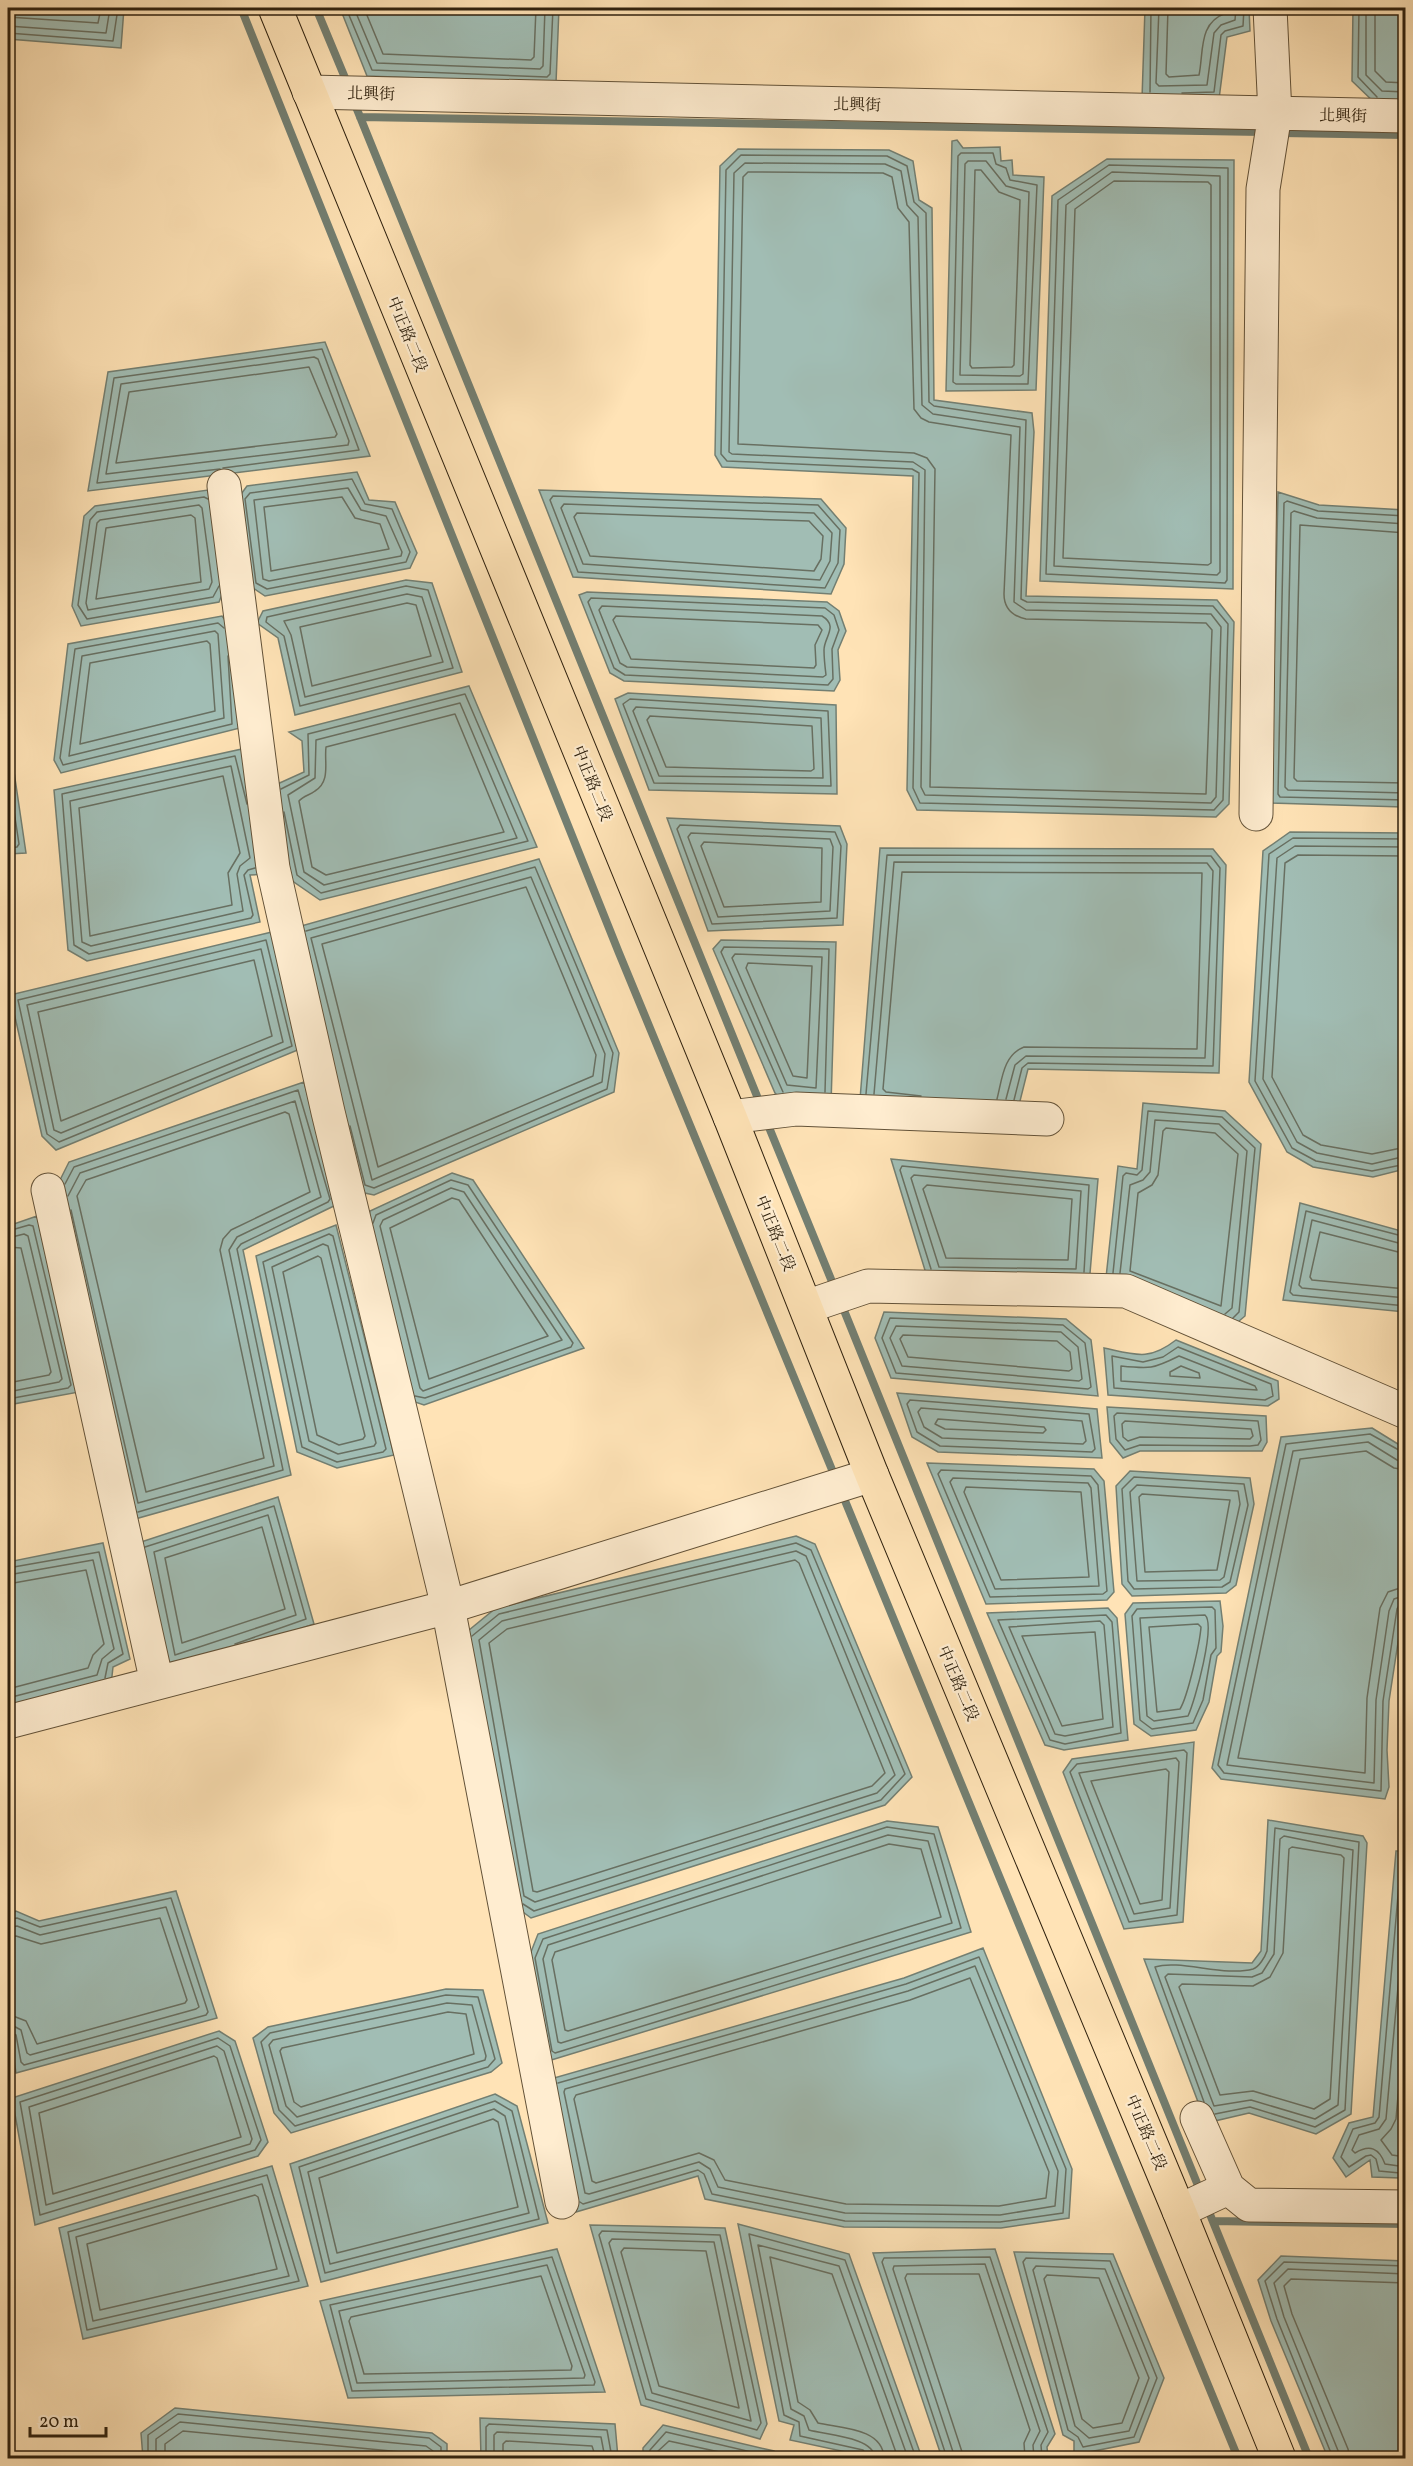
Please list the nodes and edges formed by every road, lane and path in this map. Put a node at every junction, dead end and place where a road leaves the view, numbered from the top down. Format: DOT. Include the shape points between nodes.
graph roads {
  1 [pos="275,8"];
  2 [pos="1270,8"];
  3 [pos="309,92"];
  4 [pos="1275,114"];
  5 [pos="1406,117"];
  6 [pos="224,486"];
  7 [pos="1256,814"];
  8 [pos="730,1117"];
  9 [pos="1047,1119"];
  10 [pos="48,1190"];
  11 [pos="806,1307"];
  12 [pos="1406,1412"];
  13 [pos="872,1475"];
  14 [pos="448,1607"];
  15 [pos="157,1683"];
  16 [pos="8,1722"];
  17 [pos="1197,2118"];
  18 [pos="1228,2188"];
  19 [pos="562,2202"];
  20 [pos="1406,2206"];
  21 [pos="1179,2211"];
  22 [pos="1279,2458"];
  1 -- 3 [label="main road, 中正路二段"];
  2 -- 4 [label="street"];
  3 -- 4 [label="street, 北興街"];
  3 -- 8 [label="main road, 中正路二段"];
  4 -- 5 [label="street, 北興街"];
  4 -- 7 [label="street" via="1263,189"];
  6 -- 14 [label="street" via="273,868"];
  8 -- 9 [label="street" via="796,1109"];
  8 -- 11 [label="main road, 中正路二段"];
  10 -- 15 [label="street"];
  11 -- 12 [label="street" via="868,1286 1126,1291"];
  11 -- 13 [label="main road, 中正路二段"];
  13 -- 14 [label="street"];
  13 -- 21 [label="main road, 中正路二段"];
  14 -- 15 [label="street"];
  14 -- 19 [label="street"];
  15 -- 16 [label="street"];
  17 -- 18 [label="street"];
  18 -- 20 [label="street" via="1249,2205"];
  18 -- 21 [label="street"];
  21 -- 22 [label="main road, 中正路二段"];
}
